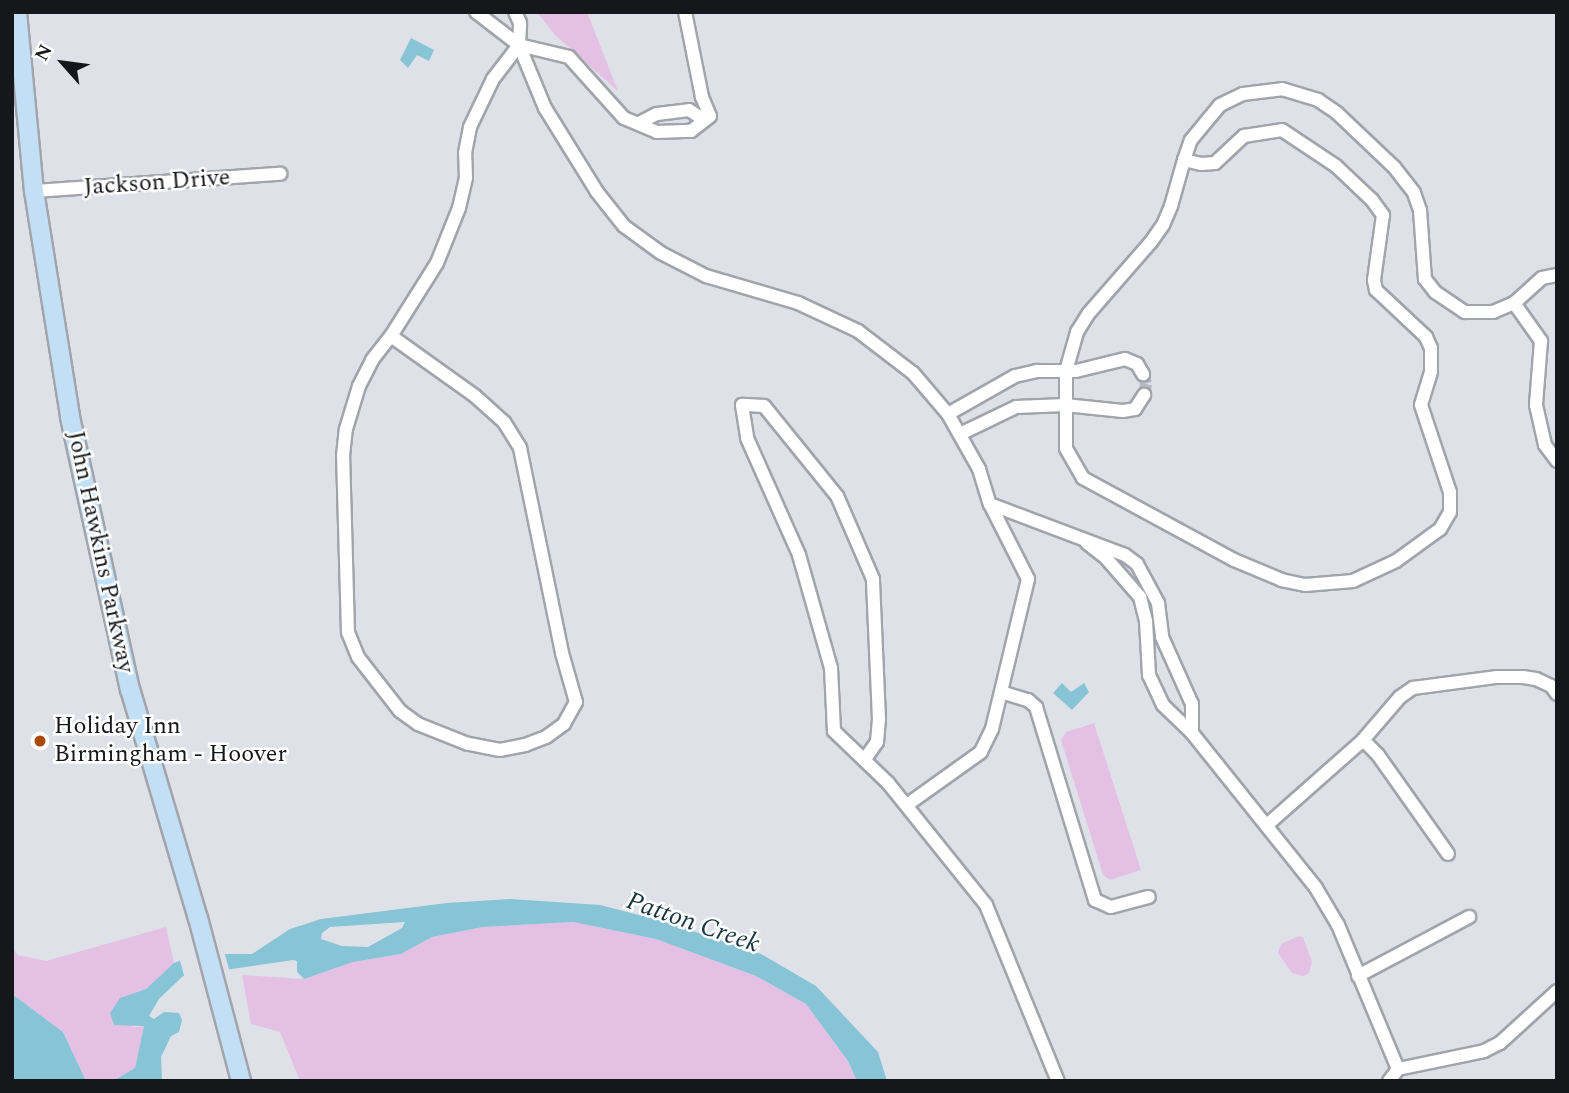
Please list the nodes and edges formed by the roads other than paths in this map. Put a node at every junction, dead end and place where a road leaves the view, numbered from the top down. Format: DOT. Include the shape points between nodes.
graph roads {
  1 [pos="18,12"];
  2 [pos="476,12"];
  3 [pos="515,12"];
  4 [pos="685,12"];
  5 [pos="519,45"];
  6 [pos="703,119"];
  7 [pos="639,123"];
  8 [pos="1184,160"];
  9 [pos="280,174"];
  10 [pos="34,191"];
  11 [pos="1557,275"];
  12 [pos="1514,303"];
  13 [pos="391,336"];
  14 [pos="1066,371"];
  15 [pos="1143,374"];
  16 [pos="1144,395"];
  17 [pos="1065,405"];
  18 [pos="948,414"];
  19 [pos="960,434"];
  20 [pos="1557,461"];
  21 [pos="990,504"];
  22 [pos="1087,543"];
  23 [pos="1001,692"];
  24 [pos="1557,694"];
  25 [pos="1192,733"];
  26 [pos="1363,740"];
  27 [pos="865,759"];
  28 [pos="907,805"];
  29 [pos="1267,825"];
  30 [pos="1448,854"];
  31 [pos="1149,897"];
  32 [pos="1469,917"];
  33 [pos="1358,976"];
  34 [pos="1557,991"];
  35 [pos="1398,1069"];
  36 [pos="241,1081"];
  37 [pos="1058,1081"];
  38 [pos="1389,1081"];
  1 -- 10 [label="main road, John Hawkins Parkway"];
  2 -- 5 [label="street"];
  3 -- 5 [label="street" via="520,23"];
  4 -- 6 [label="street" via="710,116"];
  5 -- 7 [label="street" via="569,57 624,118"];
  5 -- 13 [label="street" via="493,79 470,127 459,208 437,262"];
  5 -- 18 [label="street" via="545,108 597,192 624,226 706,276 799,303 858,331 913,373"];
  6 -- 7 [label="street" via="689,110 657,114"];
  6 -- 7 [label="street" via="691,131 657,132"];
  8 -- 12 [label="street" via="1205,120 1220,105 1243,94 1282,89 1318,100 1364,137 1409,186 1420,210 1425,279 1435,292 1465,312 1493,312"];
  8 -- 14 [label="street" via="1163,225 1089,313 1077,332"];
  8 -- 17 [label="street" via="1215,163 1244,136 1282,130 1336,166 1384,215 1376,290 1426,337 1431,348 1431,372 1422,405 1450,492 1450,512 1440,529 1396,561 1353,581 1305,584 1282,580 1234,560 1083,478 1066,448"];
  9 -- 10 [label="street, Jackson Drive"];
  10 -- 36 [label="main road, John Hawkins Parkway" via="70,417 130,689"];
  11 -- 12 [label="street" via="1542,278"];
  12 -- 20 [label="street" via="1541,341 1536,405 1545,445"];
  13 -- 13 [label="street" via="359,386 346,429 343,482 348,632 358,657 400,710 418,724 468,744 500,750 525,745 564,724 576,702 520,448 504,422 475,396"];
  14 -- 15 [label="street" via="1125,359 1137,364"];
  14 -- 17 [label="street"];
  14 -- 18 [label="street" via="1015,376"];
  16 -- 17 [label="street" via="1135,409 1123,411"];
  17 -- 19 [label="street" via="1016,407"];
  18 -- 19 [label="street"];
  19 -- 21 [label="street" via="979,469"];
  21 -- 22 [label="street"];
  21 -- 23 [label="street" via="1028,579"];
  22 -- 25 [label="street" via="1140,597 1149,675 1163,705"];
  22 -- 25 [label="street" via="1125,555 1148,582 1157,603 1162,638 1192,704"];
  23 -- 28 [label="street" via="981,752"];
  23 -- 31 [label="street" via="1036,707 1095,900 1111,907"];
  24 -- 26 [label="street" via="1551,686 1523,677 1413,688"];
  25 -- 29 [label="street"];
  26 -- 29 [label="street"];
  26 -- 30 [label="street"];
  27 -- 27 [label="street" via="834,731 831,668 810,593 799,555 747,438 742,405 764,407 837,496 873,579 879,719 877,742"];
  27 -- 28 [label="street"];
  28 -- 37 [label="street" via="986,905"];
  29 -- 33 [label="street" via="1316,888 1338,925"];
  32 -- 33 [label="street"];
  33 -- 35 [label="street"];
  34 -- 35 [label="street" via="1500,1043 1484,1051"];
  35 -- 38 [label="street"];
}
